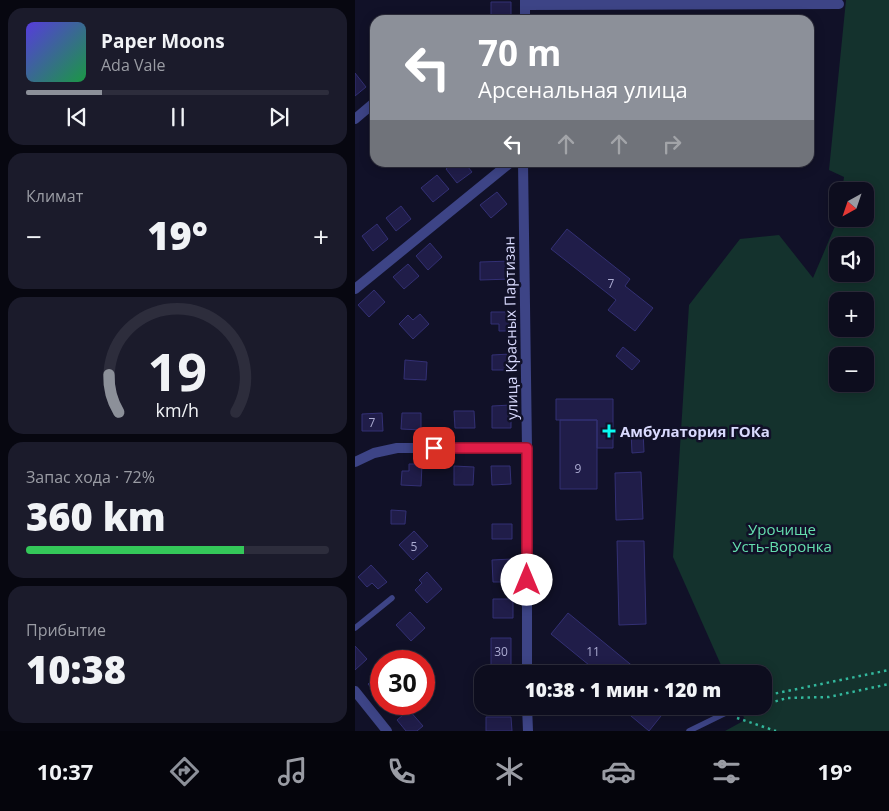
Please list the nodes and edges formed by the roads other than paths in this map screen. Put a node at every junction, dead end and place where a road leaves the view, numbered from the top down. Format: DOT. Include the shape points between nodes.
graph roads {
  1 [pos="525,2"];
  2 [pos="839,4"];
  3 [pos="525,15"];
  4 [pos="370,106"];
  5 [pos="355,119"];
  6 [pos="505,167"];
  7 [pos="523,167"];
  8 [pos="355,289"];
  9 [pos="527,448"];
  10 [pos="355,462"];
  11 [pos="391,598"];
  12 [pos="355,628"];
  13 [pos="527,665"];
  14 [pos="355,691"];
  15 [pos="527,715"];
  16 [pos="721,715"];
  17 [pos="387,731"];
  18 [pos="527,731"];
  19 [pos="689,731"];
  1 -- 2 [label="street"];
  1 -- 3 [label="street"];
  4 -- 5 [label="street"];
  6 -- 8 [label="street"];
  7 -- 9 [label="street, улица Красных Партизан"];
  9 -- 10 [label="street" via="397,448 374,453"];
  9 -- 13 [label="street, улица Красных Партизан"];
  11 -- 12 [label="lane"];
  14 -- 17 [label="street"];
  15 -- 18 [label="street"];
  16 -- 19 [label="lane"];
}
